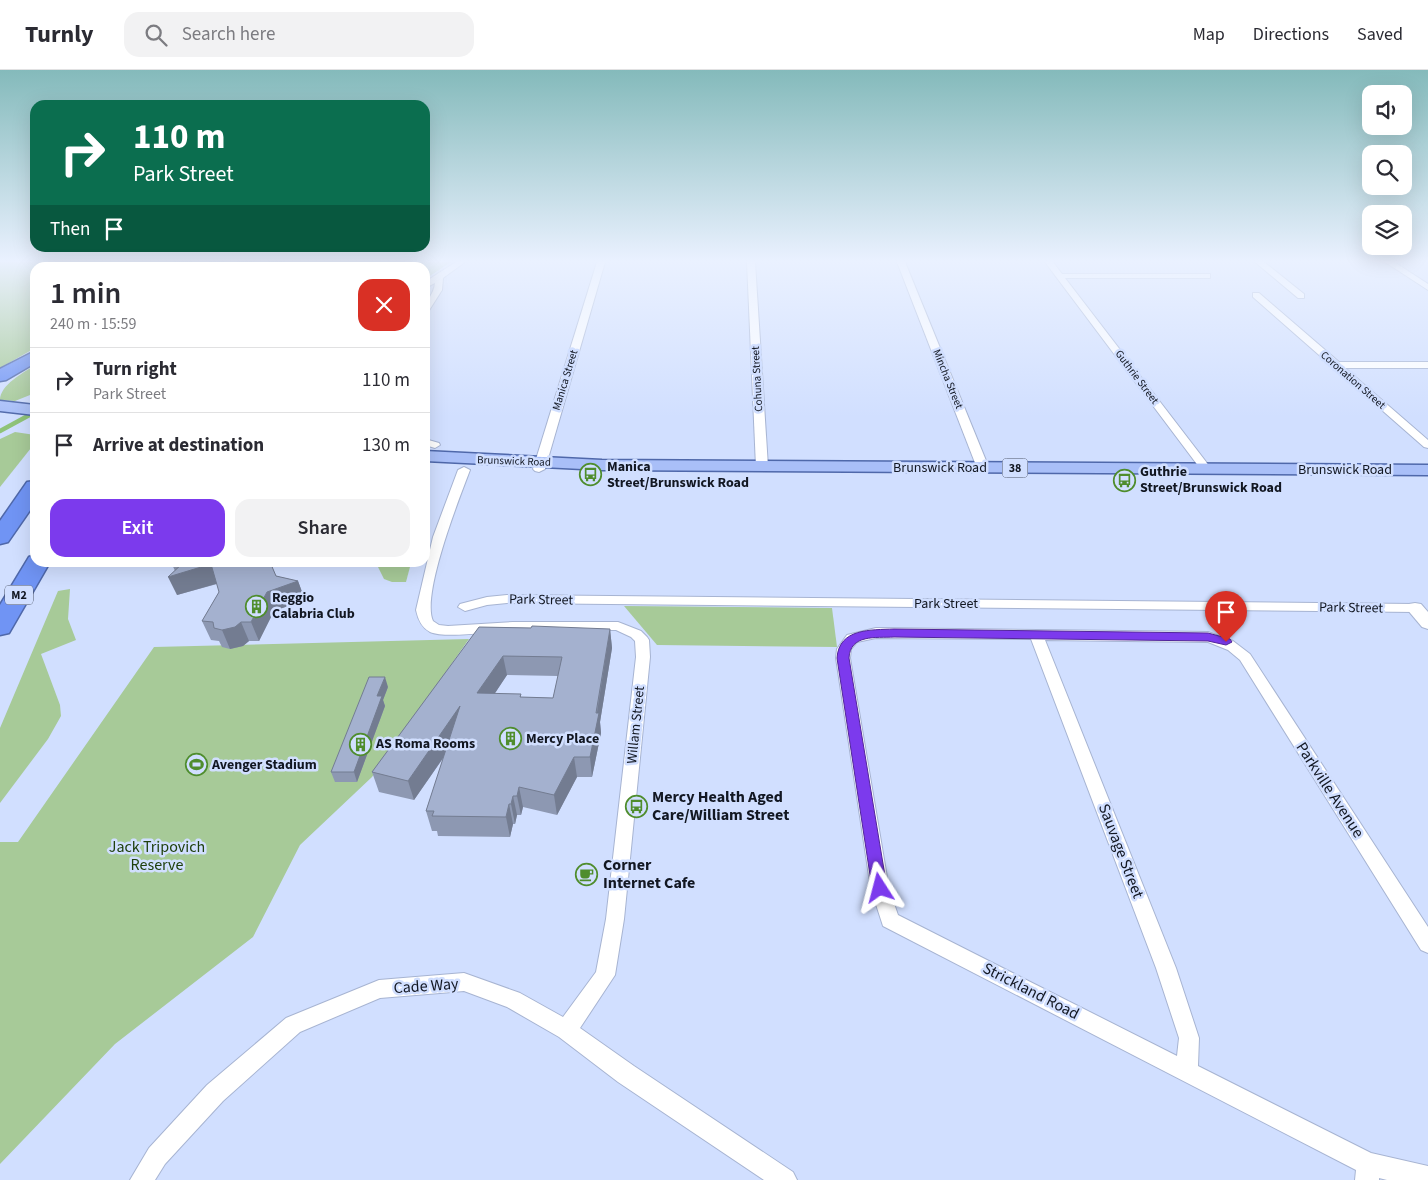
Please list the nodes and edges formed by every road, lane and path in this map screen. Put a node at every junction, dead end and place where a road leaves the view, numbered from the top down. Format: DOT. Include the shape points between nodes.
graph roads {
  1 [pos="585,314"];
  2 [pos="754,314"];
  3 [pos="922,314"];
  4 [pos="1089,314"];
  5 [pos="1277,314"];
  6 [pos="30,359"];
  7 [pos="1336,365"];
  8 [pos="1428,365"];
  9 [pos="2,377"];
  10 [pos="0,406"];
  11 [pos="30,409"];
  12 [pos="0,418"];
  13 [pos="30,421"];
  14 [pos="1428,445"];
  15 [pos="430,449"];
  16 [pos="467,465"];
  17 [pos="540,465"];
  18 [pos="762,467"];
  19 [pos="983,468"];
  20 [pos="430,469"];
  21 [pos="1206,469"];
  22 [pos="1428,470"];
  23 [pos="30,494"];
  24 [pos="0,537"];
  25 [pos="35,567"];
  26 [pos="465,607"];
  27 [pos="1421,609"];
  28 [pos="1428,623"];
  29 [pos="0,627"];
  30 [pos="1036,634"];
  31 [pos="1428,944"];
  32 [pos="566,1030"];
  33 [pos="1187,1071"];
  34 [pos="1367,1172"];
  35 [pos="1428,1178"];
  36 [pos="142,1180"];
  37 [pos="785,1180"];
  1 -- 17 [label="street, Manica Street"];
  2 -- 18 [label="street, Cohuna Street"];
  3 -- 19 [label="street, Mincha Street"];
  4 -- 21 [label="street, Guthrie Street"];
  5 -- 7 [label="street, Coronation Street"];
  6 -- 9 [label="highway"];
  7 -- 8 [label="street"];
  7 -- 14 [label="street, Coronation Street"];
  10 -- 11 [label="main road"];
  12 -- 13 [label="main road"];
  15 -- 16 [label="main road, Brunswick Road / 38"];
  16 -- 17 [label="main road, Brunswick Road / 38"];
  16 -- 20 [label="main road, Brunswick Road / 38"];
  16 -- 32 [label="street, Willam Street" via="439,537 423,610 424,619 436,629 618,626 642,640 643,657 615,919 605,975"];
  17 -- 18 [label="main road, Brunswick Road / 38"];
  18 -- 19 [label="main road, Brunswick Road / 38"];
  19 -- 21 [label="main road, Brunswick Road / 38"];
  21 -- 22 [label="main road, Brunswick Road / 38"];
  23 -- 24 [label="highway"];
  25 -- 29 [label="highway, M2"];
  26 -- 27 [label="street, Park Street" via="508,599"];
  27 -- 28 [label="street"];
  30 -- 31 [label="street, Parkville Avenue" via="1208,637 1237,648"];
  30 -- 33 [label="street, Sauvage Street" via="1166,968 1189,1038"];
  30 -- 33 [label="street, Strickland Road" via="876,633 852,638 844,650 880,888 890,920"];
  32 -- 36 [label="street, Cade Way" via="513,1000 464,982 379,989 293,1025 215,1093 157,1156"];
  32 -- 37 [label="street, Cade Way"];
  33 -- 34 [label="street, Strickland Road"];
  34 -- 35 [label="street, Strickland Road"];
}
